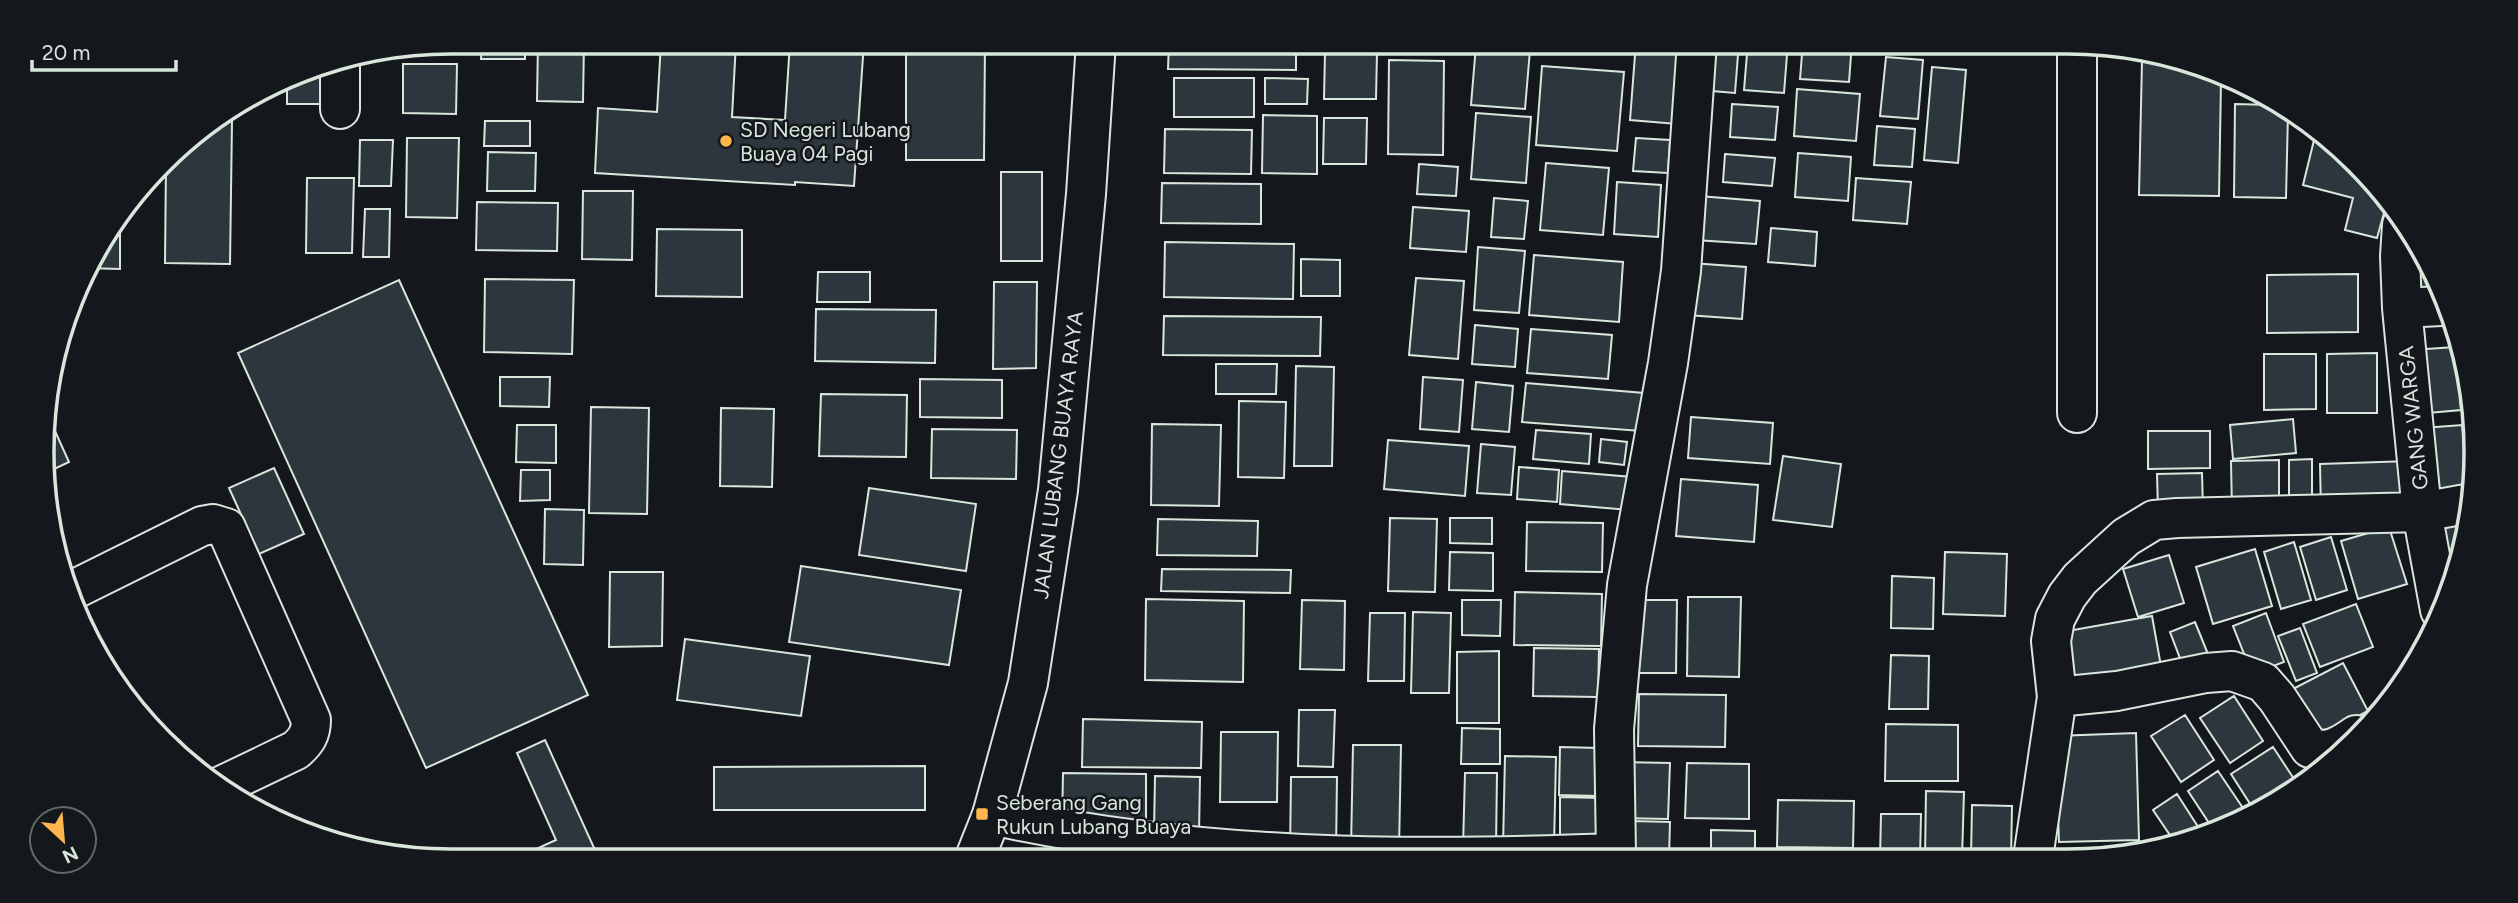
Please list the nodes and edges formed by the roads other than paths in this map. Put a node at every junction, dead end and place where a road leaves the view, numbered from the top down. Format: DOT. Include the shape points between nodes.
graph roads {
  1 [pos="1095,54"];
  2 [pos="1696,54"];
  3 [pos="2077,54"];
  4 [pos="341,70"];
  5 [pos="340,109"];
  6 [pos="2401,238"];
  7 [pos="2437,306"];
  8 [pos="2402,308"];
  9 [pos="2077,413"];
  10 [pos="2460,505"];
  11 [pos="2422,512"];
  12 [pos="78,587"];
  13 [pos="2437,595"];
  14 [pos="2057,697"];
  15 [pos="2328,750"];
  16 [pos="230,782"];
  17 [pos="992,815"];
  18 [pos="978,849"];
  19 [pos="1228,849"];
  20 [pos="1617,849"];
  21 [pos="2034,849"];
  1 -- 17 [label="street, JALAN LUBANG BUAYA RAYA" via="1058,490 1028,683"];
  2 -- 20 [label="street" via="1681,271 1626,585 1614,729"];
  3 -- 9 [label="street"];
  4 -- 5 [label="street"];
  6 -- 8 [label="street, GANG WARGA"];
  7 -- 8 [label="street"];
  8 -- 11 [label="street, GANG WARGA"];
  10 -- 11 [label="street"];
  11 -- 13 [label="street, GANG WARGA"];
  11 -- 14 [label="street" via="2177,518 2140,527 2080,579 2055,619 2051,640"];
  12 -- 16 [label="street" via="202,526 226,528 312,720 311,731 296,750"];
  14 -- 15 [label="street" via="2232,671 2263,682 2310,748"];
  14 -- 21 [label="street"];
  17 -- 18 [label="street, JALAN LUBANG BUAYA RAYA"];
  17 -- 19 [label="street" via="1050,828"];
}
